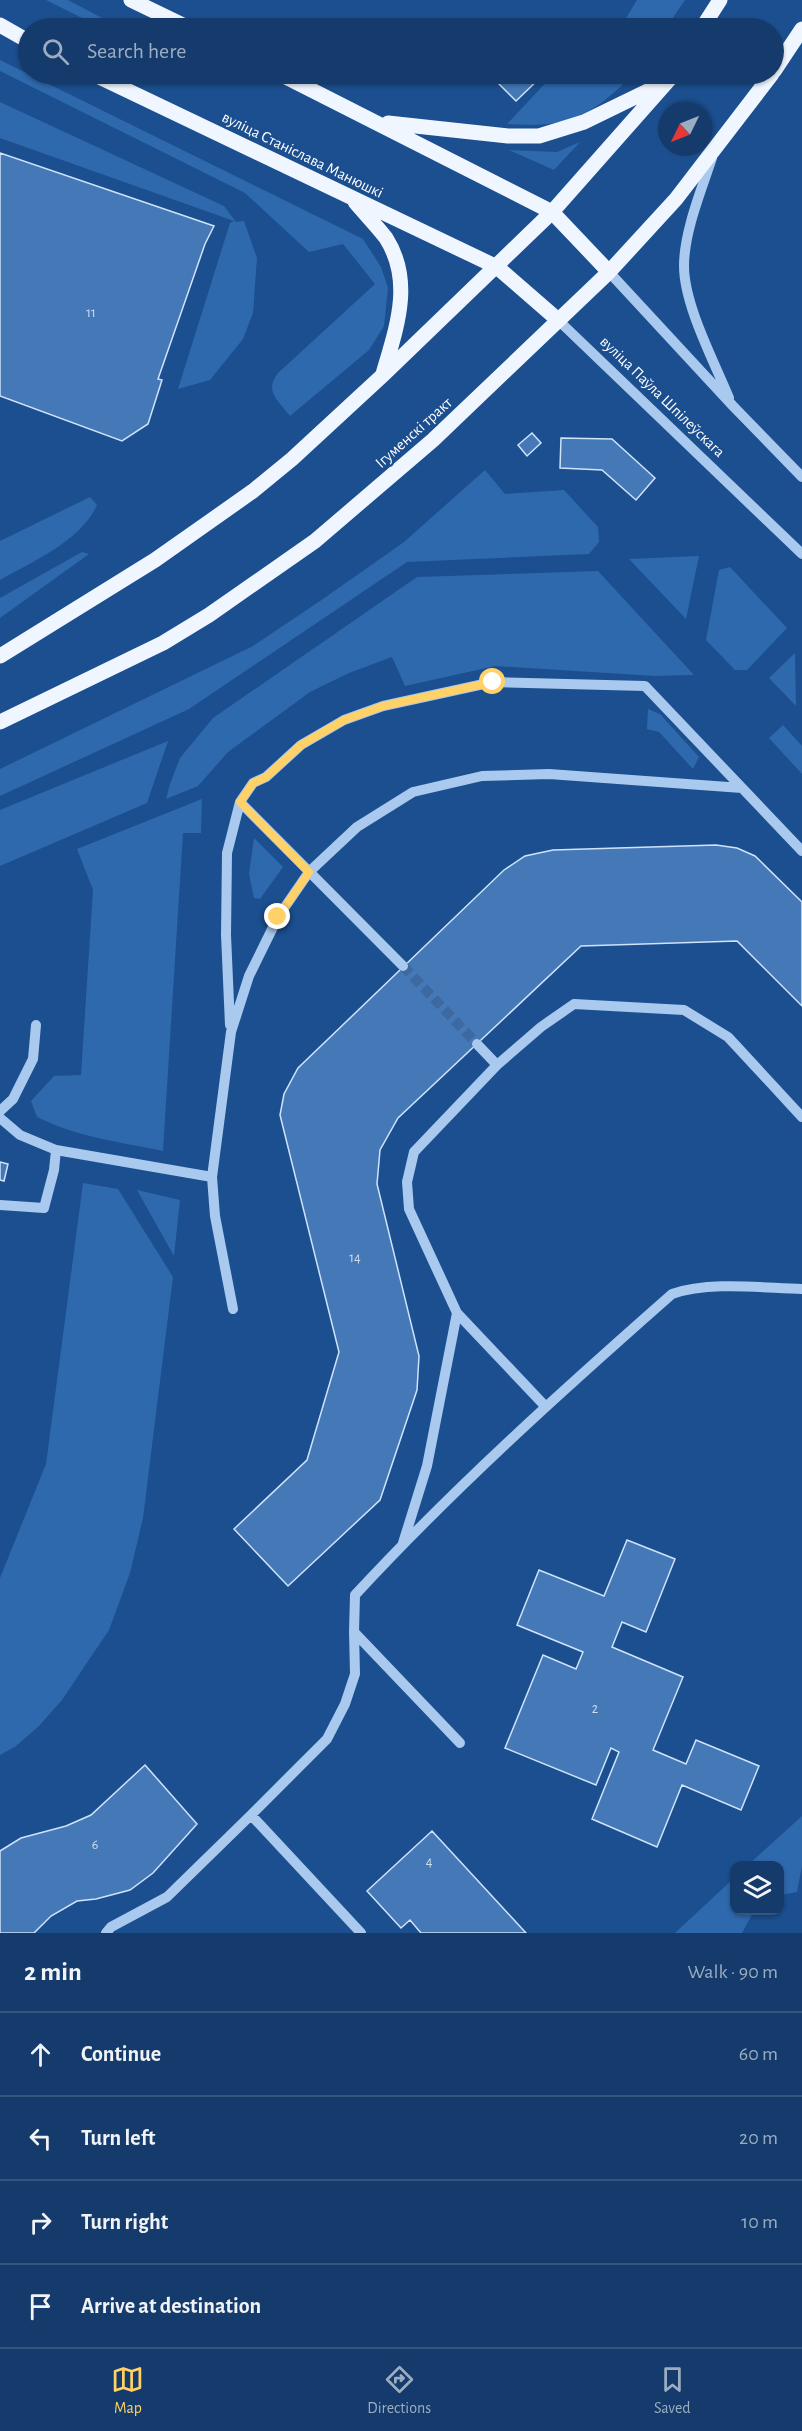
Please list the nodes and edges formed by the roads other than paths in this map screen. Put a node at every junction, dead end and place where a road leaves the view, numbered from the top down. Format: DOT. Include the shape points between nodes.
graph roads {
  1 [pos="131,0"];
  2 [pos="720,0"];
  3 [pos="168,18"];
  4 [pos="708,18"];
  5 [pos="0,25"];
  6 [pos="802,29"];
  7 [pos="18,35"];
  8 [pos="784,56"];
  9 [pos="114,84"];
  10 [pos="300,84"];
  11 [pos="659,84"];
  12 [pos="666,84"];
  13 [pos="764,84"];
  14 [pos="378,122"];
  15 [pos="715,148"];
  16 [pos="351,198"];
  17 [pos="552,212"];
  18 [pos="497,267"];
  19 [pos="609,272"];
  20 [pos="558,320"];
  21 [pos="383,375"];
  22 [pos="733,406"];
  23 [pos="802,477"];
  24 [pos="802,554"];
  25 [pos="0,656"];
  26 [pos="0,722"];
  27 [pos="742,788"];
  28 [pos="240,802"];
  29 [pos="802,851"];
  30 [pos="309,872"];
  31 [pos="403,966"];
  32 [pos="36,1025"];
  33 [pos="231,1032"];
  34 [pos="477,1044"];
  35 [pos="497,1065"];
  36 [pos="0,1111"];
  37 [pos="802,1117"];
  38 [pos="0,1118"];
  39 [pos="56,1150"];
  40 [pos="212,1177"];
  41 [pos="0,1205"];
  42 [pos="802,1289"];
  43 [pos="232,1309"];
  44 [pos="457,1313"];
  45 [pos="545,1406"];
  46 [pos="403,1543"];
  47 [pos="354,1632"];
  48 [pos="460,1743"];
  49 [pos="251,1815"];
  50 [pos="106,1933"];
  51 [pos="361,1933"];
  1 -- 3 [label="main road"];
  2 -- 4 [label="main road"];
  5 -- 7 [label="main road"];
  6 -- 8 [label="main road, Ігуменскі тракт"];
  9 -- 16 [label="main road, вуліца Станіслава Манюшкі"];
  10 -- 14 [label="main road"];
  11 -- 14 [label="main road" via="584,123 539,136"];
  12 -- 17 [label="main road"];
  13 -- 15 [label="main road, Ігуменскі тракт"];
  14 -- 17 [label="main road"];
  15 -- 19 [label="main road, Ігуменскі тракт" via="676,199"];
  15 -- 22 [label="street" via="693,213 684,267 693,312"];
  16 -- 18 [label="main road, вуліца Станіслава Манюшкі"];
  16 -- 21 [label="main road" via="386,239 401,274 401,311"];
  17 -- 18 [label="main road"];
  17 -- 19 [label="main road"];
  18 -- 20 [label="main road, вуліца Паўла Шпілеўскага"];
  18 -- 21 [label="main road"];
  19 -- 20 [label="main road, Ігуменскі тракт"];
  19 -- 22 [label="street"];
  20 -- 24 [label="street, вуліца Паўла Шпілеўскага"];
  20 -- 26 [label="main road, Ігуменскі тракт" via="433,440 315,541 163,643"];
  21 -- 25 [label="main road" via="253,491 155,560"];
  22 -- 23 [label="street"];
  27 -- 28 [label="street" via="645,686 493,682 383,706 344,720 301,745 266,777 253,783"];
  27 -- 29 [label="street"];
  27 -- 30 [label="street" via="549,774 482,776 413,792 357,827"];
  28 -- 30 [label="street"];
  28 -- 33 [label="street" via="227,853"];
  30 -- 31 [label="street"];
  30 -- 33 [label="street" via="278,917 249,976"];
  32 -- 36 [label="street" via="33,1059 13,1099"];
  33 -- 40 [label="street"];
  34 -- 35 [label="street"];
  35 -- 37 [label="street" via="574,1004 684,1010 728,1037"];
  35 -- 44 [label="street" via="414,1152 407,1182 409,1209"];
  38 -- 39 [label="street" via="20,1135"];
  39 -- 40 [label="street"];
  39 -- 41 [label="street" via="44,1208"];
  40 -- 43 [label="street"];
  42 -- 45 [label="street" via="709,1287 672,1294"];
  44 -- 45 [label="street"];
  44 -- 46 [label="street" via="427,1466"];
  45 -- 46 [label="street"];
  46 -- 47 [label="street" via="355,1595"];
  47 -- 48 [label="street"];
  47 -- 49 [label="street" via="356,1674 327,1739"];
  49 -- 50 [label="street" via="167,1897"];
  49 -- 51 [label="street"];
}
